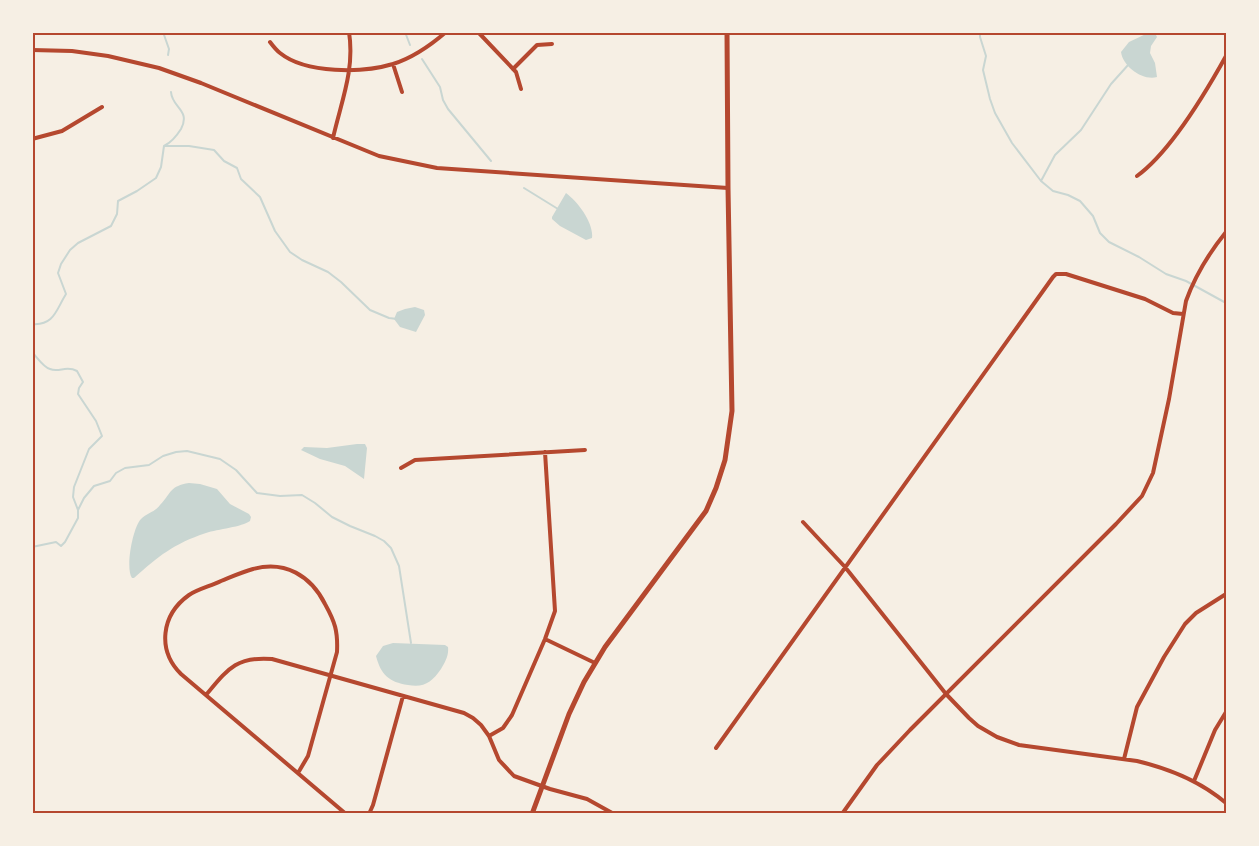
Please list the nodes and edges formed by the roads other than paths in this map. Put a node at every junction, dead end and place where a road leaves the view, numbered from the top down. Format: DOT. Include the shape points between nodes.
graph roads {
  1 [pos="349,32"];
  2 [pos="446,32"];
  3 [pos="478,32"];
  4 [pos="728,32"];
  5 [pos="270,42"];
  6 [pos="552,44"];
  7 [pos="32,50"];
  8 [pos="1226,56"];
  9 [pos="393,64"];
  10 [pos="513,69"];
  11 [pos="350,71"];
  12 [pos="521,89"];
  13 [pos="402,92"];
  14 [pos="102,107"];
  15 [pos="332,138"];
  16 [pos="32,140"];
  17 [pos="1137,176"];
  18 [pos="728,188"];
  19 [pos="1226,232"];
  20 [pos="1183,314"];
  21 [pos="585,450"];
  22 [pos="545,452"];
  23 [pos="401,468"];
  24 [pos="803,522"];
  25 [pos="845,567"];
  26 [pos="1226,594"];
  27 [pos="545,640"];
  28 [pos="595,662"];
  29 [pos="330,675"];
  30 [pos="946,694"];
  31 [pos="206,695"];
  32 [pos="403,696"];
  33 [pos="1226,712"];
  34 [pos="489,736"];
  35 [pos="716,748"];
  36 [pos="1124,759"];
  37 [pos="298,773"];
  38 [pos="1194,781"];
  39 [pos="542,786"];
  40 [pos="1226,803"];
  41 [pos="346,814"];
  42 [pos="369,814"];
  43 [pos="532,814"];
  44 [pos="614,814"];
  45 [pos="842,814"];
  1 -- 11 [label="street"];
  2 -- 9 [label="street" via="427,47"];
  3 -- 10 [label="street"];
  4 -- 18 [label="main road"];
  5 -- 11 [label="street" via="280,53 302,63"];
  6 -- 10 [label="street" via="537,46"];
  7 -- 15 [label="street" via="72,51 127,59 159,68"];
  8 -- 17 [label="street" via="1210,86 1179,130 1147,169"];
  9 -- 11 [label="street"];
  9 -- 13 [label="street"];
  10 -- 12 [label="street"];
  11 -- 15 [label="street"];
  14 -- 16 [label="street" via="62,131"];
  15 -- 18 [label="street" via="379,156 436,168"];
  18 -- 28 [label="main road" via="732,411 722,474 696,525"];
  19 -- 20 [label="street" via="1192,284"];
  20 -- 25 [label="street" via="1066,274 1056,274"];
  20 -- 30 [label="street" via="1157,459 1148,485 1116,524"];
  21 -- 22 [label="street"];
  22 -- 23 [label="street" via="415,460"];
  22 -- 27 [label="street" via="556,605"];
  24 -- 25 [label="street"];
  25 -- 30 [label="street"];
  25 -- 35 [label="street"];
  26 -- 36 [label="street" via="1196,612 1164,657 1137,707"];
  27 -- 28 [label="street"];
  27 -- 34 [label="street" via="512,715 503,728"];
  28 -- 39 [label="main road" via="576,697"];
  29 -- 31 [label="street" via="272,660 248,659 227,671"];
  29 -- 31 [label="street" via="338,636 335,622 314,586 292,571 267,567 253,569 189,595 173,610 166,626 165,642 173,666"];
  29 -- 32 [label="street"];
  29 -- 37 [label="street" via="308,756"];
  30 -- 36 [label="street" via="978,726 1009,742"];
  30 -- 45 [label="street" via="877,765"];
  31 -- 37 [label="street"];
  32 -- 34 [label="street" via="464,713"];
  32 -- 42 [label="street"];
  33 -- 38 [label="street"];
  34 -- 39 [label="street" via="499,760 509,772"];
  36 -- 38 [label="street" via="1153,764"];
  37 -- 41 [label="street"];
  38 -- 40 [label="street"];
  39 -- 43 [label="main road"];
  39 -- 44 [label="street" via="588,799"];
}
